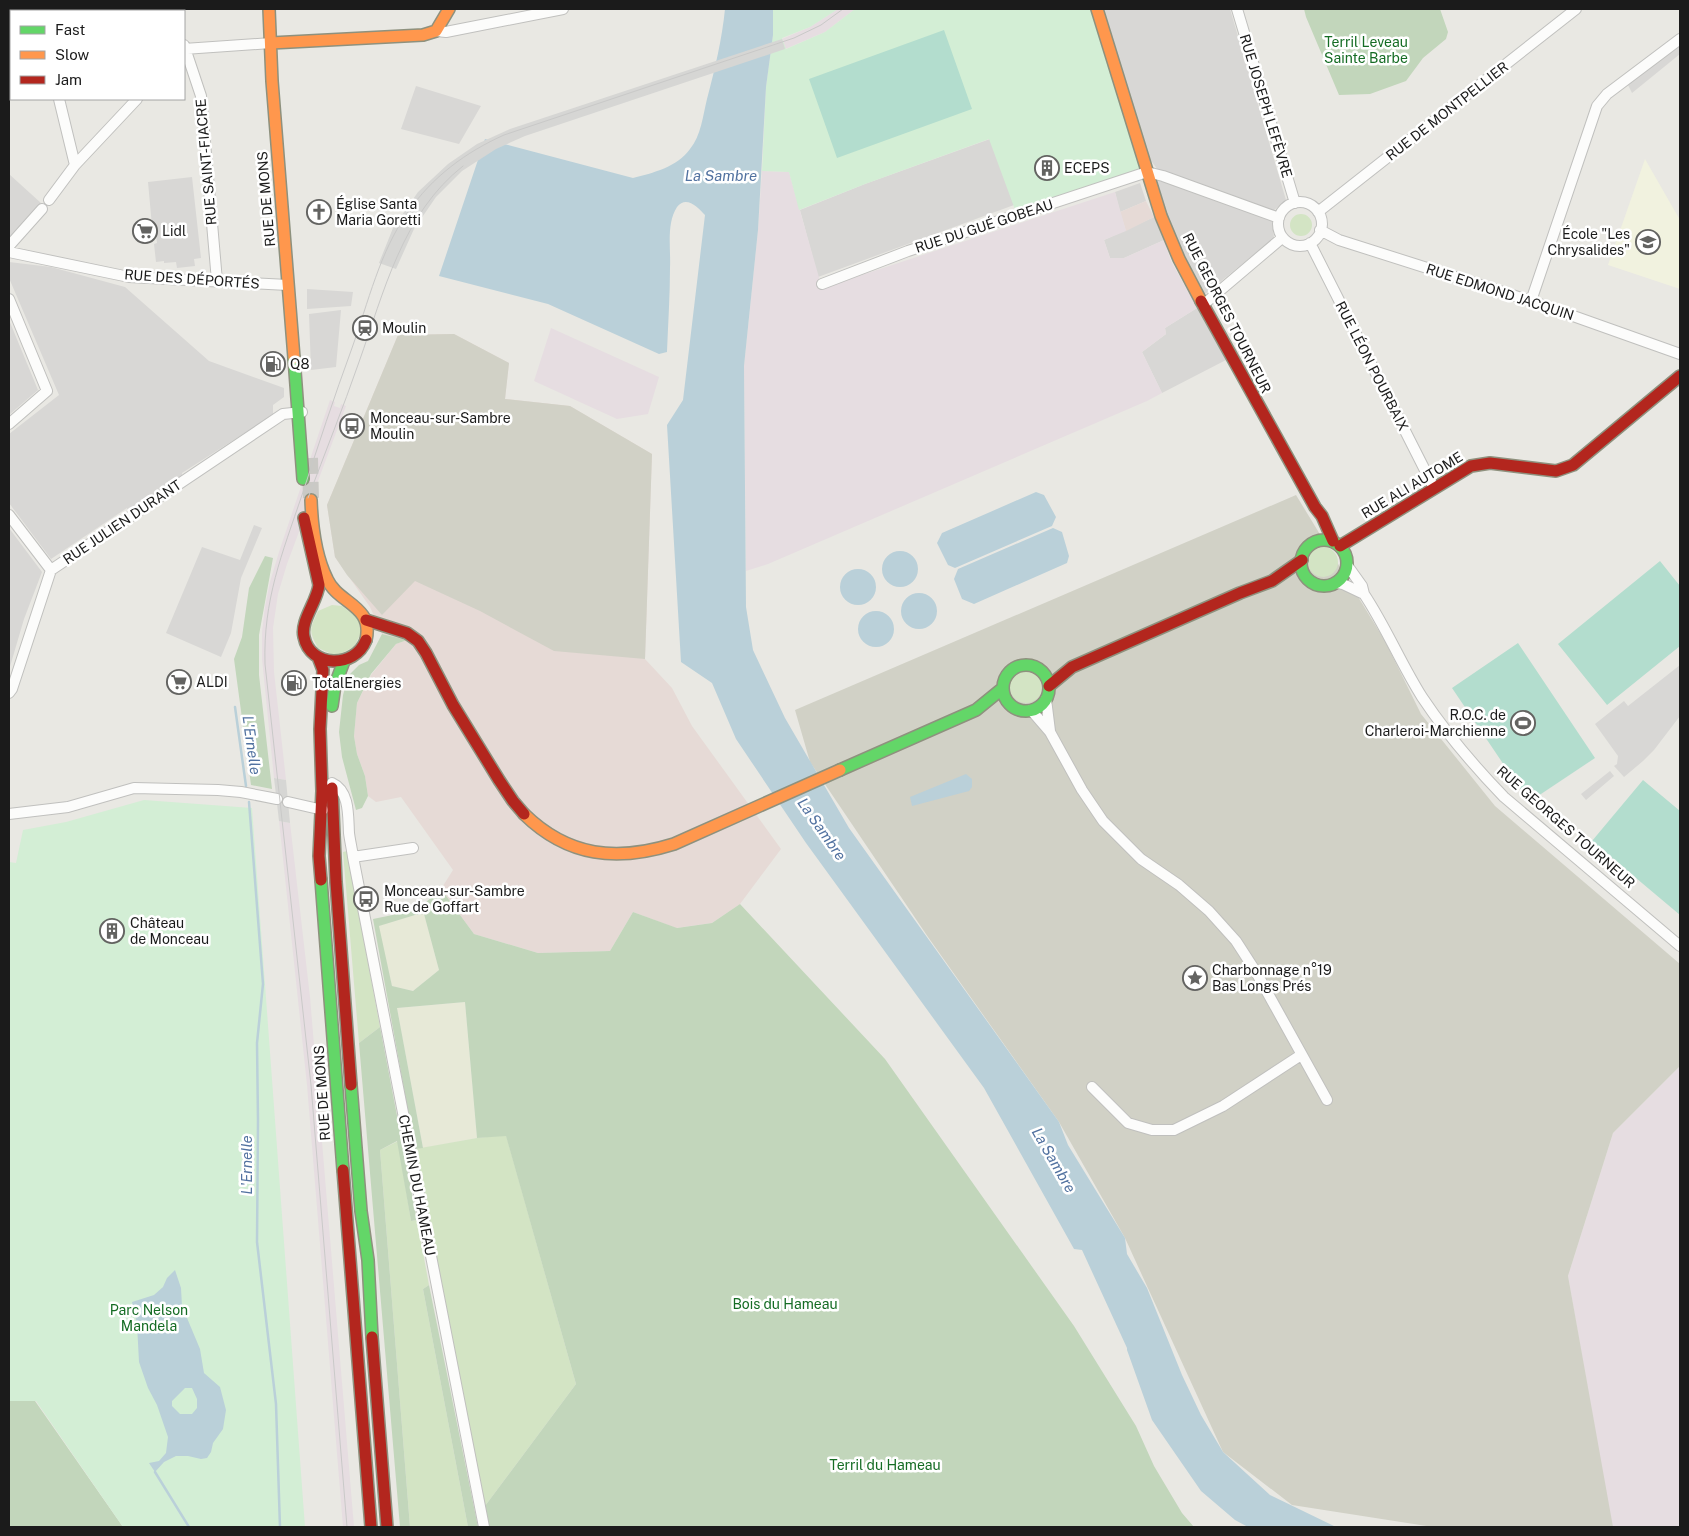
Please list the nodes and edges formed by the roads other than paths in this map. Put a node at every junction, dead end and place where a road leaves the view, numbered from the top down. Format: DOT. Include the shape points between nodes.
graph roads {
  1 [pos="269,9"];
  2 [pos="449,9"];
  3 [pos="563,9"];
  4 [pos="1097,9"];
  5 [pos="1237,9"];
  6 [pos="1576,9"];
  7 [pos="436,32"];
  8 [pos="1680,39"];
  9 [pos="271,42"];
  10 [pos="185,47"];
  11 [pos="185,50"];
  12 [pos="59,100"];
  13 [pos="135,100"];
  14 [pos="75,165"];
  15 [pos="1147,172"];
  16 [pos="50,200"];
  17 [pos="1295,203"];
  18 [pos="42,209"];
  19 [pos="1318,212"];
  20 [pos="1279,218"];
  21 [pos="1320,230"];
  22 [pos="1282,238"];
  23 [pos="1310,243"];
  24 [pos="9,246"];
  25 [pos="9,252"];
  26 [pos="217,281"];
  27 [pos="822,284"];
  28 [pos="288,285"];
  29 [pos="9,299"];
  30 [pos="1531,301"];
  31 [pos="1203,305"];
  32 [pos="1680,354"];
  33 [pos="1680,376"];
  34 [pos="302,412"];
  35 [pos="9,424"];
  36 [pos="310,458"];
  37 [pos="303,479"];
  38 [pos="1434,488"];
  39 [pos="311,500"];
  40 [pos="1315,507"];
  41 [pos="9,515"];
  42 [pos="304,518"];
  43 [pos="1316,542"];
  44 [pos="1336,544"];
  45 [pos="1302,560"];
  46 [pos="1347,565"];
  47 [pos="52,570"];
  48 [pos="1307,578"];
  49 [pos="1272,581"];
  50 [pos="1336,583"];
  51 [pos="1364,594"];
  52 [pos="347,600"];
  53 [pos="312,608"];
  54 [pos="366,620"];
  55 [pos="387,628"];
  56 [pos="367,635"];
  57 [pos="318,656"];
  58 [pos="344,661"];
  59 [pos="1072,667"];
  60 [pos="1042,671"];
  61 [pos="1049,686"];
  62 [pos="1003,688"];
  63 [pos="9,693"];
  64 [pos="1046,699"];
  65 [pos="1011,704"];
  66 [pos="976,710"];
  67 [pos="1031,710"];
  68 [pos="1050,732"];
  69 [pos="331,783"];
  70 [pos="277,799"];
  71 [pos="288,802"];
  72 [pos="321,808"];
  73 [pos="9,814"];
  74 [pos="334,816"];
  75 [pos="349,831"];
  76 [pos="351,843"];
  77 [pos="336,847"];
  78 [pos="414,848"];
  79 [pos="353,856"];
  80 [pos="1680,946"];
  81 [pos="1301,1055"];
  82 [pos="1092,1087"];
  83 [pos="1327,1100"];
  84 [pos="371,1527"];
  85 [pos="387,1527"];
  86 [pos="484,1527"];
  1 -- 9 [label="main road, RUE DE MONS"];
  2 -- 7 [label="main road"];
  3 -- 7 [label="street"];
  4 -- 15 [label="main road, RUE GEORGES TOURNEUR"];
  5 -- 17 [label="street, RUE JOSEPH LEFÈVRE"];
  6 -- 19 [label="street, RUE DE MONTPELLIER"];
  7 -- 9 [label="main road"];
  8 -- 30 [label="street" via="1607,94 1597,106"];
  9 -- 10 [label="street"];
  9 -- 28 [label="main road, RUE DE MONS"];
  11 -- 26 [label="street, RUE SAINT-FIACRE" via="201,96"];
  12 -- 14 [label="street"];
  13 -- 14 [label="street"];
  14 -- 16 [label="street"];
  15 -- 20 [label="street"];
  15 -- 27 [label="street, RUE DU GUÉ GOBEAU" via="908,251"];
  15 -- 31 [label="main road, RUE GEORGES TOURNEUR" via="1152,194 1178,257"];
  17 -- 19 [label="street" via="1306,203"];
  17 -- 20 [label="street" via="1283,210"];
  18 -- 24 [label="street"];
  19 -- 21 [label="street"];
  20 -- 22 [label="street"];
  21 -- 23 [label="street"];
  21 -- 30 [label="street, RUE EDMOND JACQUIN" via="1339,240"];
  22 -- 23 [label="street" via="1293,245"];
  22 -- 31 [label="street"];
  23 -- 38 [label="street, RUE LÉON POURBAIX"];
  25 -- 26 [label="street, RUE DES DÉPORTÉS" via="129,277"];
  26 -- 28 [label="street, RUE DES DÉPORTÉS"];
  28 -- 34 [label="main road, RUE DE MONS"];
  29 -- 35 [label="street" via="47,391"];
  30 -- 32 [label="street, RUE EDMOND JACQUIN"];
  31 -- 40 [label="main road, RUE GEORGES TOURNEUR"];
  33 -- 38 [label="main road, RUE ALI AUTOME" via="1573,465 1556,471 1490,462 1471,466"];
  34 -- 36 [label="main road, RUE DE MONS" via="308,423"];
  34 -- 37 [label="main road, RUE DE MONS"];
  34 -- 47 [label="street, RUE JULIEN DURANT" via="283,414"];
  38 -- 44 [label="main road, RUE ALI AUTOME"];
  39 -- 52 [label="main road" via="314,533 323,569 335,591"];
  40 -- 43 [label="main road, RUE GEORGES TOURNEUR"];
  40 -- 44 [label="main road, RUE GEORGES TOURNEUR"];
  41 -- 47 [label="street"];
  42 -- 53 [label="main road, RUE DE MONS" via="319,584 319,596"];
  43 -- 44 [label="main road" via="1325,540"];
  43 -- 45 [label="main road" via="1305,550"];
  44 -- 46 [label="main road" via="1345,552"];
  45 -- 48 [label="main road"];
  45 -- 49 [label="main road"];
  46 -- 50 [label="main road" via="1344,575"];
  46 -- 51 [label="street, RUE GEORGES TOURNEUR"];
  47 -- 63 [label="street, RUE JULIEN DURANT"];
  48 -- 49 [label="main road"];
  48 -- 50 [label="main road" via="1320,586"];
  49 -- 59 [label="main road"];
  50 -- 51 [label="street"];
  51 -- 80 [label="street, RUE GEORGES TOURNEUR" via="1422,696 1484,777"];
  52 -- 53 [label="main road" via="328,599"];
  52 -- 54 [label="main road" via="361,610"];
  53 -- 57 [label="main road, RUE DE MONS" via="304,631 308,646"];
  54 -- 55 [label="main road"];
  54 -- 56 [label="main road"];
  55 -- 56 [label="main road"];
  55 -- 66 [label="main road" via="413,636 420,644 517,806 537,826 561,842 607,855 640,854 674,844"];
  56 -- 58 [label="main road" via="362,648"];
  57 -- 58 [label="main road" via="335,662"];
  57 -- 72 [label="main road, RUE DE MONS" via="323,670"];
  58 -- 69 [label="main road" via="335,685 329,734"];
  59 -- 60 [label="main road"];
  59 -- 61 [label="main road"];
  60 -- 61 [label="main road"];
  60 -- 62 [label="main road" via="1030,665 1017,667 1007,676"];
  61 -- 64 [label="main road"];
  62 -- 65 [label="main road"];
  62 -- 66 [label="main road"];
  64 -- 67 [label="main road"];
  64 -- 68 [label="street"];
  65 -- 66 [label="main road"];
  65 -- 67 [label="main road" via="1020,710"];
  67 -- 68 [label="street"];
  68 -- 81 [label="street" via="1103,821 1141,859 1210,911 1236,941"];
  69 -- 74 [label="main road"];
  69 -- 75 [label="street, CHEMIN DU HAMEAU" via="343,793"];
  70 -- 73 [label="street" via="218,790 134,788 68,807"];
  71 -- 72 [label="street"];
  72 -- 74 [label="street"];
  72 -- 84 [label="main road, RUE DE MONS" via="319,856 322,900"];
  74 -- 75 [label="street"];
  74 -- 77 [label="main road"];
  75 -- 76 [label="street, CHEMIN DU HAMEAU"];
  76 -- 77 [label="street"];
  76 -- 79 [label="street, CHEMIN DU HAMEAU"];
  77 -- 85 [label="main road" via="336,882"];
  78 -- 79 [label="street"];
  79 -- 86 [label="street, CHEMIN DU HAMEAU"];
  81 -- 82 [label="street" via="1223,1106 1174,1130 1152,1130 1128,1123"];
  81 -- 83 [label="street"];
}
